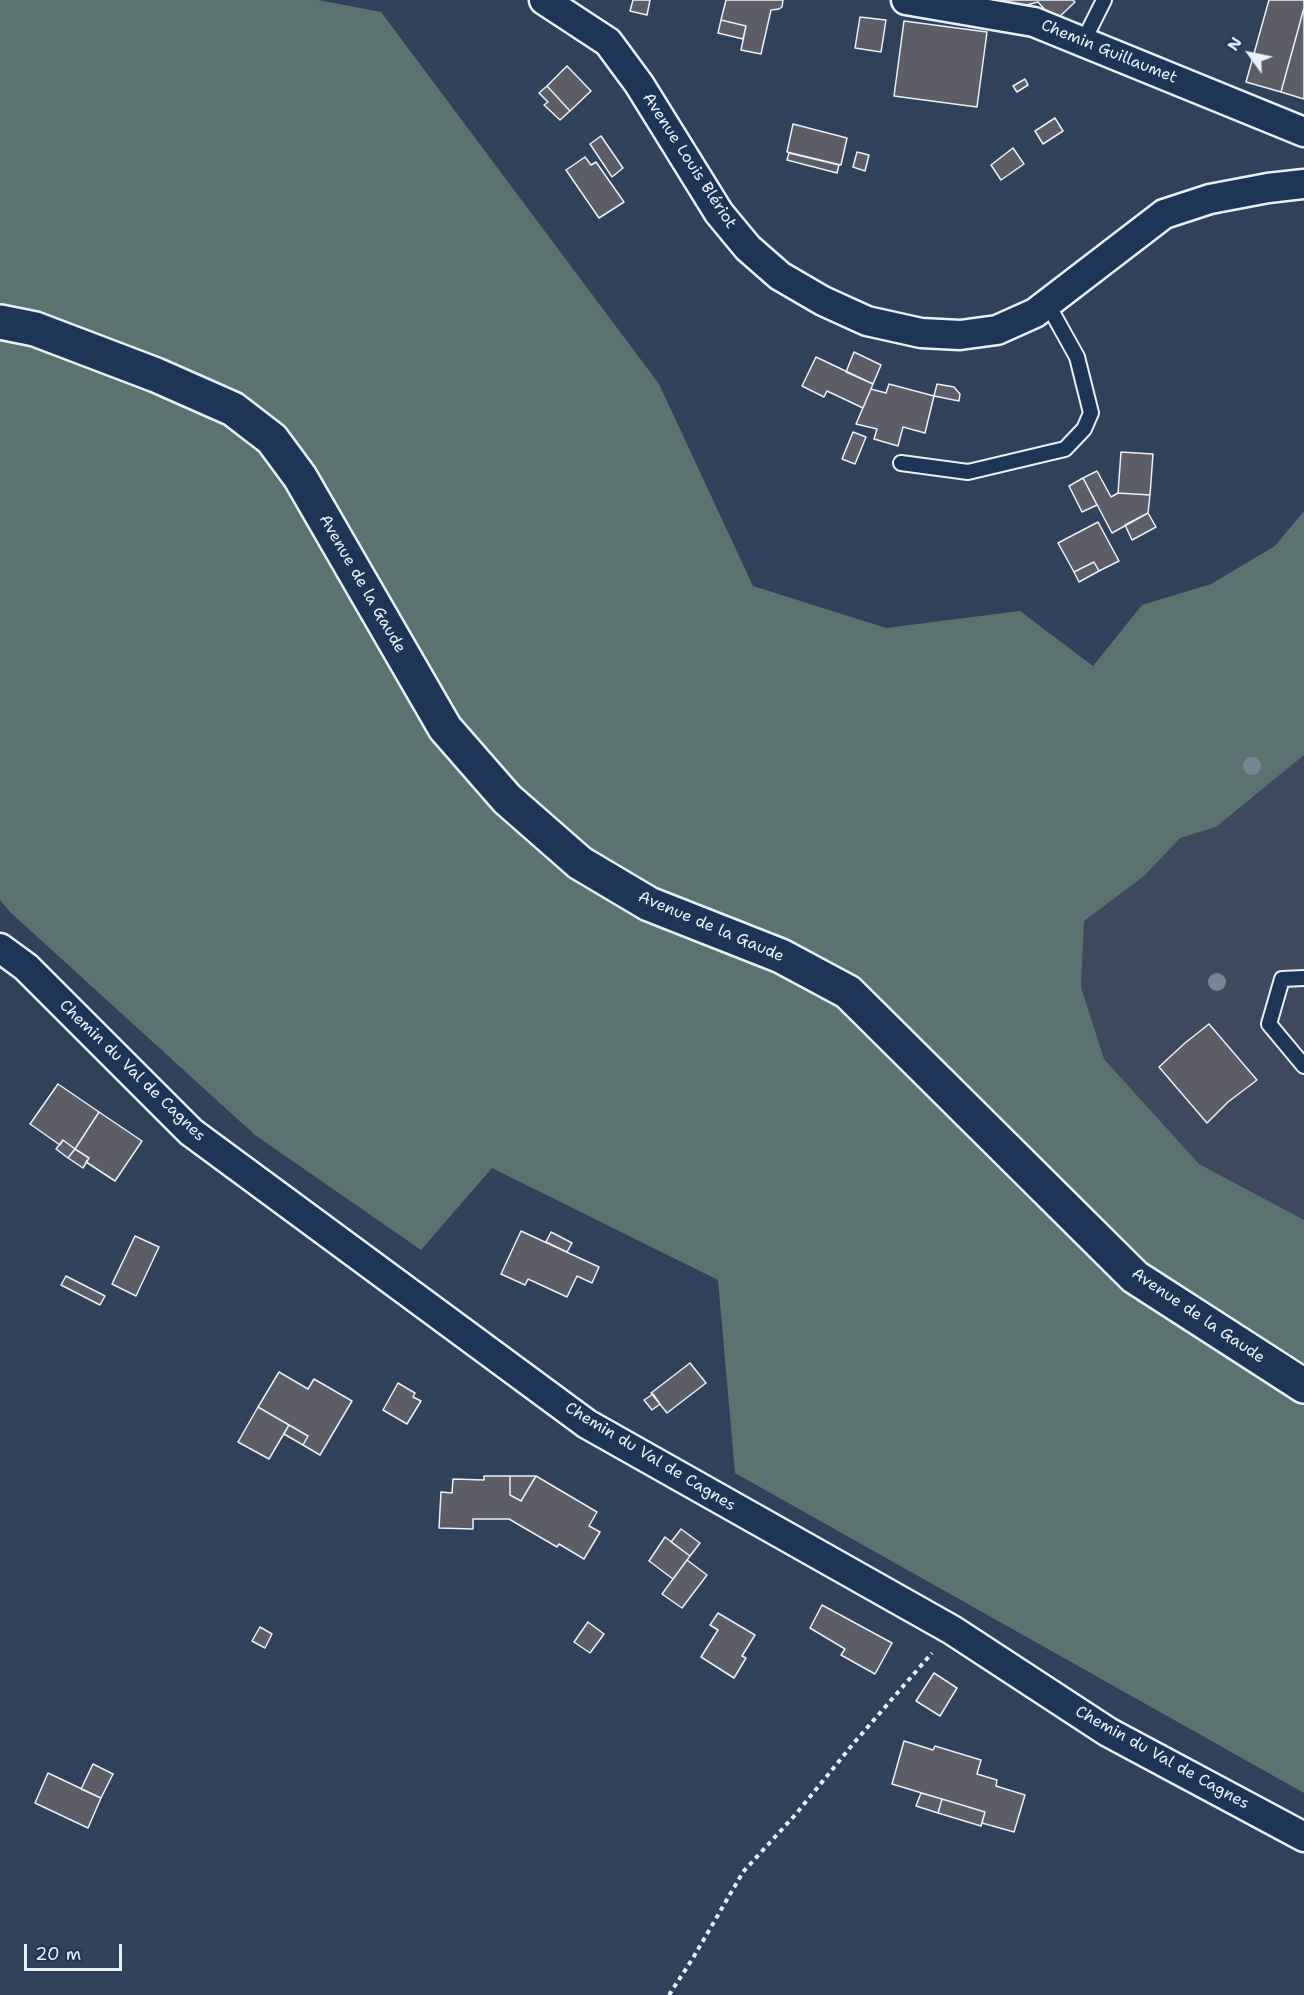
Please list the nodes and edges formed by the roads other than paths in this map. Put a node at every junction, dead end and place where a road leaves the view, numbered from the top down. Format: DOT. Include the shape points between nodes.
graph roads {
  1 [pos="544,0"];
  2 [pos="906,0"];
  3 [pos="1104,0"];
  4 [pos="1083,42"];
  5 [pos="1304,132"];
  6 [pos="1304,184"];
  7 [pos="1047,303"];
  8 [pos="0,322"];
  9 [pos="901,463"];
  10 [pos="0,948"];
  11 [pos="1304,978"];
  12 [pos="1304,1066"];
  13 [pos="1304,1386"];
  14 [pos="1304,1837"];
  1 -- 7 [label="street, Avenue Louis Blériot" via="608,42 720,213 748,248 780,276 823,302 867,321 921,333 960,335 997,330 1035,313"];
  2 -- 4 [label="street, Chemin Guillaumet" via="1034,22"];
  3 -- 4 [label="lane"];
  4 -- 5 [label="street, Chemin Guillaumet"];
  6 -- 7 [label="street, Avenue Louis Blériot" via="1210,199 1164,214"];
  7 -- 9 [label="lane" via="1077,357 1091,412 1084,429 1065,449 968,472"];
  8 -- 13 [label="street, Avenue de la Gaude" via="35,329 156,375 233,409 272,439 300,477 445,728 507,799 580,863 649,904 782,956 848,992 1135,1277"];
  10 -- 14 [label="street, Chemin du Val de Cagnes" via="26,967 191,1132 587,1424 952,1630 1108,1732"];
  11 -- 12 [label="lane" via="1282,979 1269,1024"];
}
